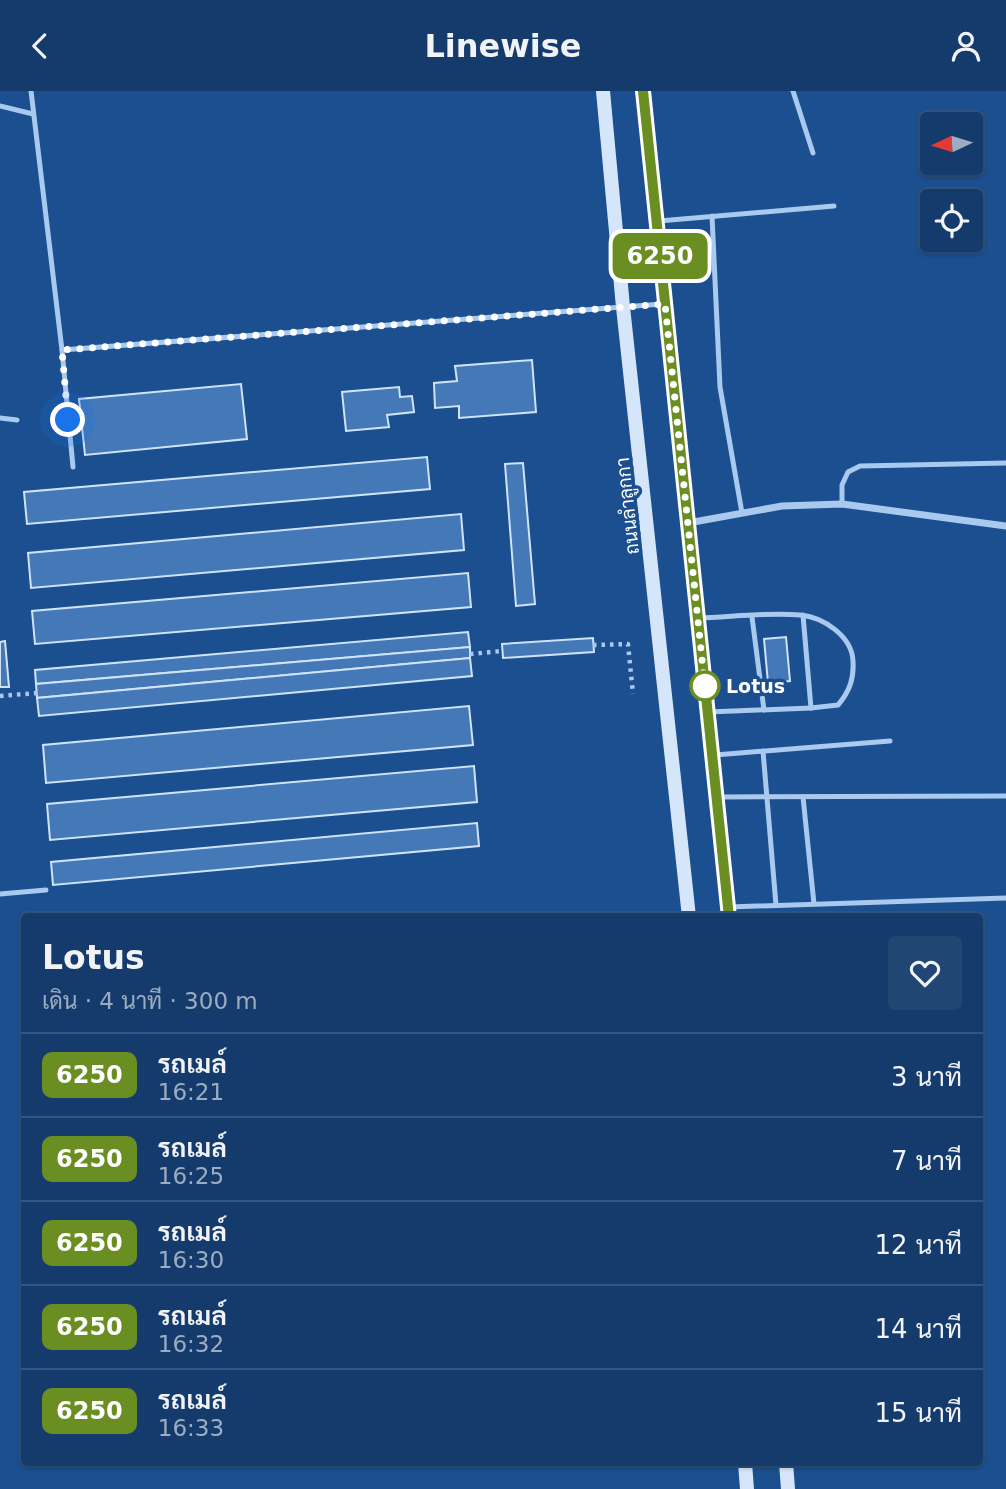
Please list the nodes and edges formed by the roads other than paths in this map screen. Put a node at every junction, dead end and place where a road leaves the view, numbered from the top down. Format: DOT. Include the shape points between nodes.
graph roads {
  1 [pos="31,91"];
  2 [pos="603,91"];
  3 [pos="643,91"];
  4 [pos="796,93"];
  5 [pos="0,106"];
  6 [pos="33,114"];
  7 [pos="813,153"];
  8 [pos="834,207"];
  9 [pos="712,216"];
  10 [pos="657,221"];
  11 [pos="665,304"];
  12 [pos="623,307"];
  13 [pos="62,350"];
  14 [pos="0,418"];
  15 [pos="17,420"];
  16 [pos="1006,463"];
  17 [pos="73,467"];
  18 [pos="842,504"];
  19 [pos="742,513"];
  20 [pos="688,523"];
  21 [pos="1006,526"];
  22 [pos="803,615"];
  23 [pos="752,617"];
  24 [pos="698,618"];
  25 [pos="811,708"];
  26 [pos="764,710"];
  27 [pos="708,712"];
  28 [pos="890,741"];
  29 [pos="763,751"];
  30 [pos="712,755"];
  31 [pos="1006,796"];
  32 [pos="716,797"];
  33 [pos="767,797"];
  34 [pos="803,797"];
  35 [pos="46,890"];
  36 [pos="0,894"];
  37 [pos="1006,898"];
  38 [pos="814,904"];
  39 [pos="776,905"];
  40 [pos="728,912"];
  41 [pos="689,913"];
  42 [pos="745,1466"];
  43 [pos="786,1466"];
  44 [pos="747,1489"];
  45 [pos="788,1489"];
  1 -- 6 [label="lane"];
  2 -- 12 [label="main road, ถนนลำลูกกา"];
  3 -- 10 [label="main road"];
  4 -- 7 [label="lane"];
  5 -- 6 [label="lane"];
  6 -- 13 [label="lane"];
  8 -- 9 [label="lane"];
  9 -- 10 [label="lane"];
  9 -- 19 [label="lane" via="720,387"];
  10 -- 11 [label="main road"];
  11 -- 12 [label="lane"];
  11 -- 20 [label="main road"];
  12 -- 13 [label="lane"];
  12 -- 41 [label="main road, ถนนลำลูกกา"];
  13 -- 17 [label="lane"];
  14 -- 15 [label="lane"];
  16 -- 18 [label="lane" via="860,466 848,472 842,485"];
  18 -- 19 [label="street"];
  18 -- 21 [label="street"];
  19 -- 20 [label="street"];
  20 -- 24 [label="main road"];
  22 -- 23 [label="lane"];
  22 -- 25 [label="lane"];
  22 -- 25 [label="lane" via="827,624 853,651 854,674 848,693 838,705"];
  23 -- 24 [label="lane"];
  23 -- 26 [label="lane"];
  24 -- 27 [label="main road"];
  25 -- 26 [label="lane"];
  26 -- 27 [label="lane"];
  27 -- 30 [label="main road"];
  28 -- 29 [label="lane"];
  29 -- 30 [label="lane"];
  29 -- 33 [label="lane"];
  30 -- 32 [label="main road"];
  31 -- 34 [label="lane"];
  32 -- 33 [label="lane"];
  32 -- 40 [label="main road"];
  33 -- 34 [label="lane"];
  33 -- 39 [label="lane"];
  34 -- 38 [label="lane"];
  35 -- 36 [label="lane"];
  37 -- 38 [label="lane"];
  38 -- 39 [label="lane"];
  39 -- 40 [label="lane"];
  42 -- 44 [label="main road"];
  43 -- 45 [label="main road"];
}
